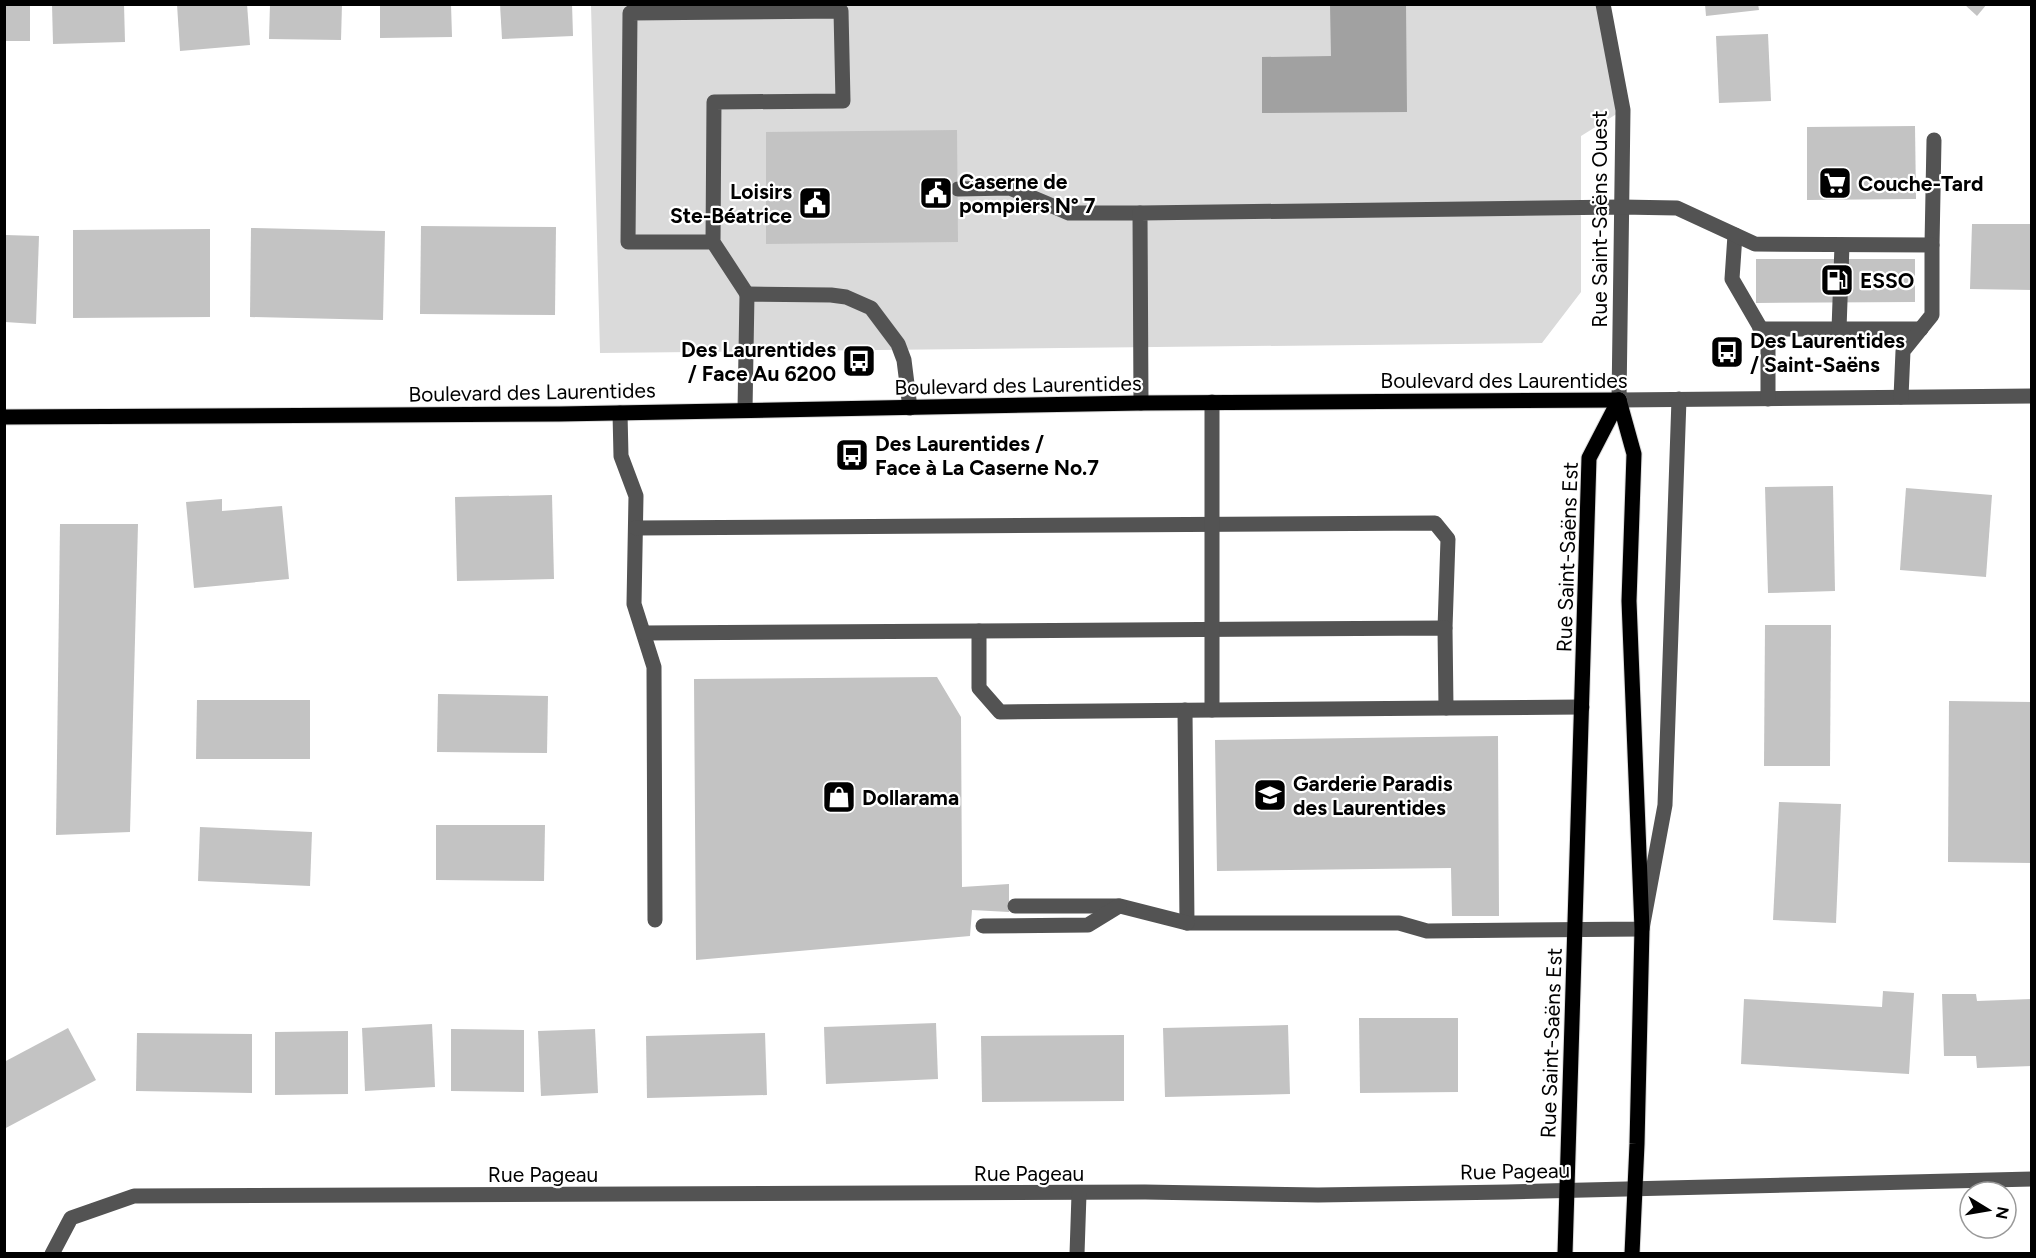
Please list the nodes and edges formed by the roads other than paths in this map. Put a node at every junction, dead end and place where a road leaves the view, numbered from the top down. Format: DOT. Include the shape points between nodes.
graph roads {
  1 [pos="1603,4"];
  2 [pos="1934,140"];
  3 [pos="958,189"];
  4 [pos="1621,207"];
  5 [pos="1140,213"];
  6 [pos="1735,235"];
  7 [pos="713,242"];
  8 [pos="1842,245"];
  9 [pos="1932,245"];
  10 [pos="747,294"];
  11 [pos="1760,328"];
  12 [pos="1839,329"];
  13 [pos="1921,329"];
  14 [pos="2031,396"];
  15 [pos="1901,397"];
  16 [pos="1679,399"];
  17 [pos="1768,399"];
  18 [pos="1619,400"];
  19 [pos="1212,402"];
  20 [pos="1141,403"];
  21 [pos="910,408"];
  22 [pos="745,410"];
  23 [pos="620,413"];
  24 [pos="4,417"];
  25 [pos="1211,524"];
  26 [pos="636,528"];
  27 [pos="1446,628"];
  28 [pos="1211,629"];
  29 [pos="979,631"];
  30 [pos="644,633"];
  31 [pos="1582,707"];
  32 [pos="1446,708"];
  33 [pos="1185,710"];
  34 [pos="1212,710"];
  35 [pos="1015,906"];
  36 [pos="1120,906"];
  37 [pos="655,920"];
  38 [pos="1187,923"];
  39 [pos="983,926"];
  40 [pos="1576,929"];
  41 [pos="1642,929"];
  42 [pos="2031,1179"];
  43 [pos="1635,1189"];
  44 [pos="1568,1191"];
  45 [pos="1079,1194"];
  46 [pos="52,1254"];
  47 [pos="1077,1254"];
  48 [pos="1565,1254"];
  49 [pos="1632,1254"];
  1 -- 4 [label="street, Rue Saint-Saëns Ouest" via="1623,110"];
  2 -- 9 [label="street"];
  3 -- 5 [label="street" via="1010,188 1070,213"];
  4 -- 5 [label="street"];
  4 -- 6 [label="street" via="1677,208"];
  4 -- 18 [label="street, Rue Saint-Saëns Ouest"];
  5 -- 20 [label="street"];
  6 -- 8 [label="street" via="1755,244"];
  6 -- 11 [label="street" via="1732,279"];
  7 -- 7 [label="street" via="714,102 843,101 841,11 630,13 628,242"];
  7 -- 10 [label="street"];
  8 -- 9 [label="street"];
  8 -- 12 [label="street"];
  9 -- 13 [label="street" via="1932,315"];
  10 -- 21 [label="street" via="831,295 871,308 898,344"];
  10 -- 22 [label="street"];
  11 -- 12 [label="street"];
  11 -- 17 [label="street" via="1768,341"];
  12 -- 13 [label="street"];
  13 -- 15 [label="street" via="1903,351"];
  14 -- 15 [label="street, Boulevard des Laurentides"];
  15 -- 17 [label="street, Boulevard des Laurentides"];
  16 -- 17 [label="street, Boulevard des Laurentides"];
  16 -- 18 [label="street, Boulevard des Laurentides"];
  16 -- 41 [label="street" via="1665,805"];
  18 -- 19 [label="main road, Boulevard des Laurentides"];
  18 -- 31 [label="main road, Rue Saint-Saëns Est" via="1589,458"];
  18 -- 41 [label="main road" via="1634,454 1629,601"];
  19 -- 20 [label="main road, Boulevard des Laurentides"];
  19 -- 25 [label="street"];
  20 -- 21 [label="main road, Boulevard des Laurentides"];
  21 -- 22 [label="main road, Boulevard des Laurentides"];
  22 -- 23 [label="main road, Boulevard des Laurentides"];
  23 -- 24 [label="main road, Boulevard des Laurentides"];
  23 -- 26 [label="street" via="621,456 636,496"];
  25 -- 26 [label="street"];
  25 -- 27 [label="street" via="1435,523 1448,539"];
  25 -- 28 [label="street"];
  26 -- 30 [label="street" via="634,604"];
  27 -- 28 [label="street"];
  27 -- 32 [label="street"];
  28 -- 29 [label="street"];
  28 -- 34 [label="street"];
  29 -- 30 [label="street"];
  29 -- 33 [label="street" via="979,688 1000,712"];
  30 -- 37 [label="street" via="654,667"];
  31 -- 32 [label="street"];
  31 -- 40 [label="main road, Rue Saint-Saëns Est"];
  32 -- 34 [label="street"];
  33 -- 34 [label="street"];
  33 -- 38 [label="street"];
  35 -- 36 [label="street"];
  36 -- 38 [label="street"];
  36 -- 39 [label="street" via="1088,925"];
  38 -- 40 [label="street" via="1399,923 1427,931"];
  40 -- 41 [label="street"];
  40 -- 44 [label="main road, Rue Saint-Saëns Est"];
  41 -- 43 [label="main road"];
  42 -- 43 [label="street, Rue Pageau"];
  43 -- 44 [label="street, Rue Pageau"];
  43 -- 49 [label="main road"];
  44 -- 45 [label="street, Rue Pageau"];
  44 -- 48 [label="main road, Rue Saint-Saëns Est"];
  45 -- 46 [label="street, Rue Pageau" via="134,1196 71,1218"];
  45 -- 47 [label="street"];
}
